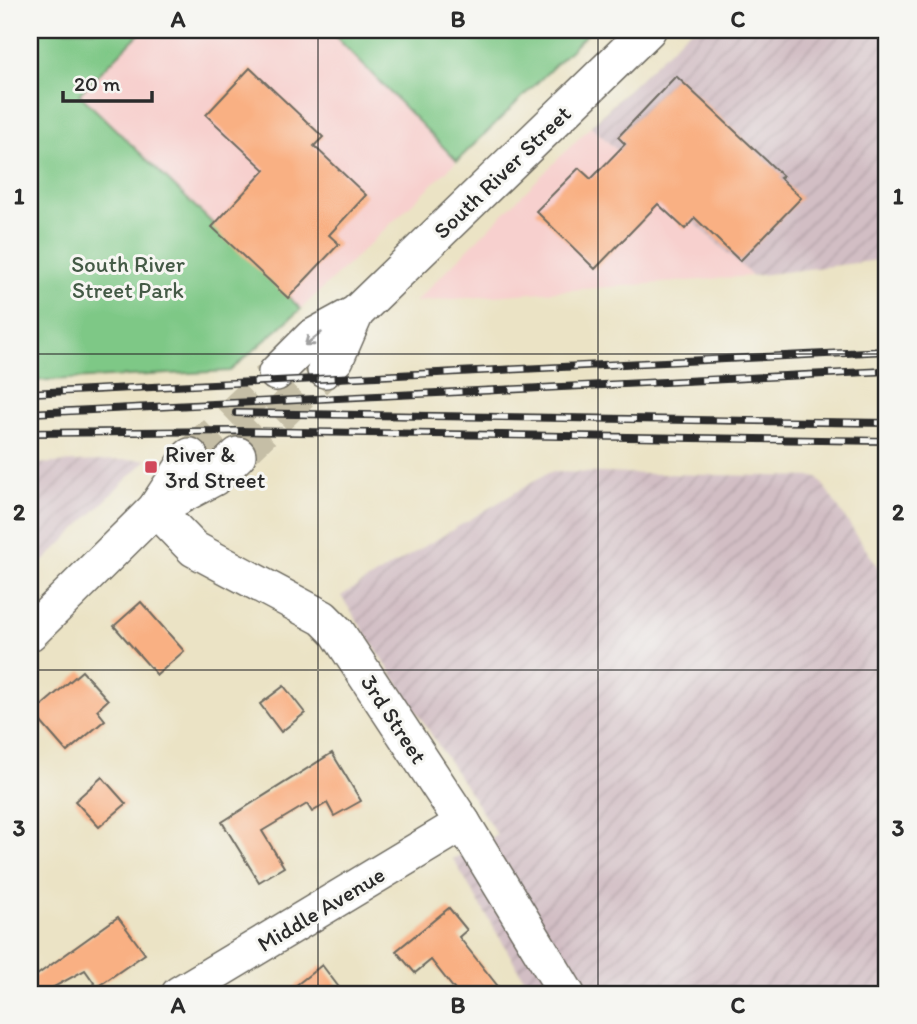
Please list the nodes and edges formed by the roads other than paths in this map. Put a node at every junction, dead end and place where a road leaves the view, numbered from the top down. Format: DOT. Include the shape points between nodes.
graph roads {
  1 [pos="648,30"];
  2 [pos="356,313"];
  3 [pos="325,370"];
  4 [pos="275,373"];
  5 [pos="237,455"];
  6 [pos="190,456"];
  7 [pos="155,509"];
  8 [pos="30,633"];
  9 [pos="463,824"];
  10 [pos="179,994"];
  11 [pos="567,994"];
  1 -- 2 [label="street, South River Street"];
  2 -- 3 [label="street, South River Street" via="336,359"];
  2 -- 4 [label="street, South River Street, one-way" via="312,337"];
  5 -- 7 [label="street" via="214,478"];
  6 -- 7 [label="street"];
  7 -- 8 [label="street"];
  7 -- 9 [label="street, 3rd Street" via="194,549 323,618 337,632"];
  9 -- 10 [label="street, Middle Avenue"];
  9 -- 11 [label="street, 3rd Street"];
}
